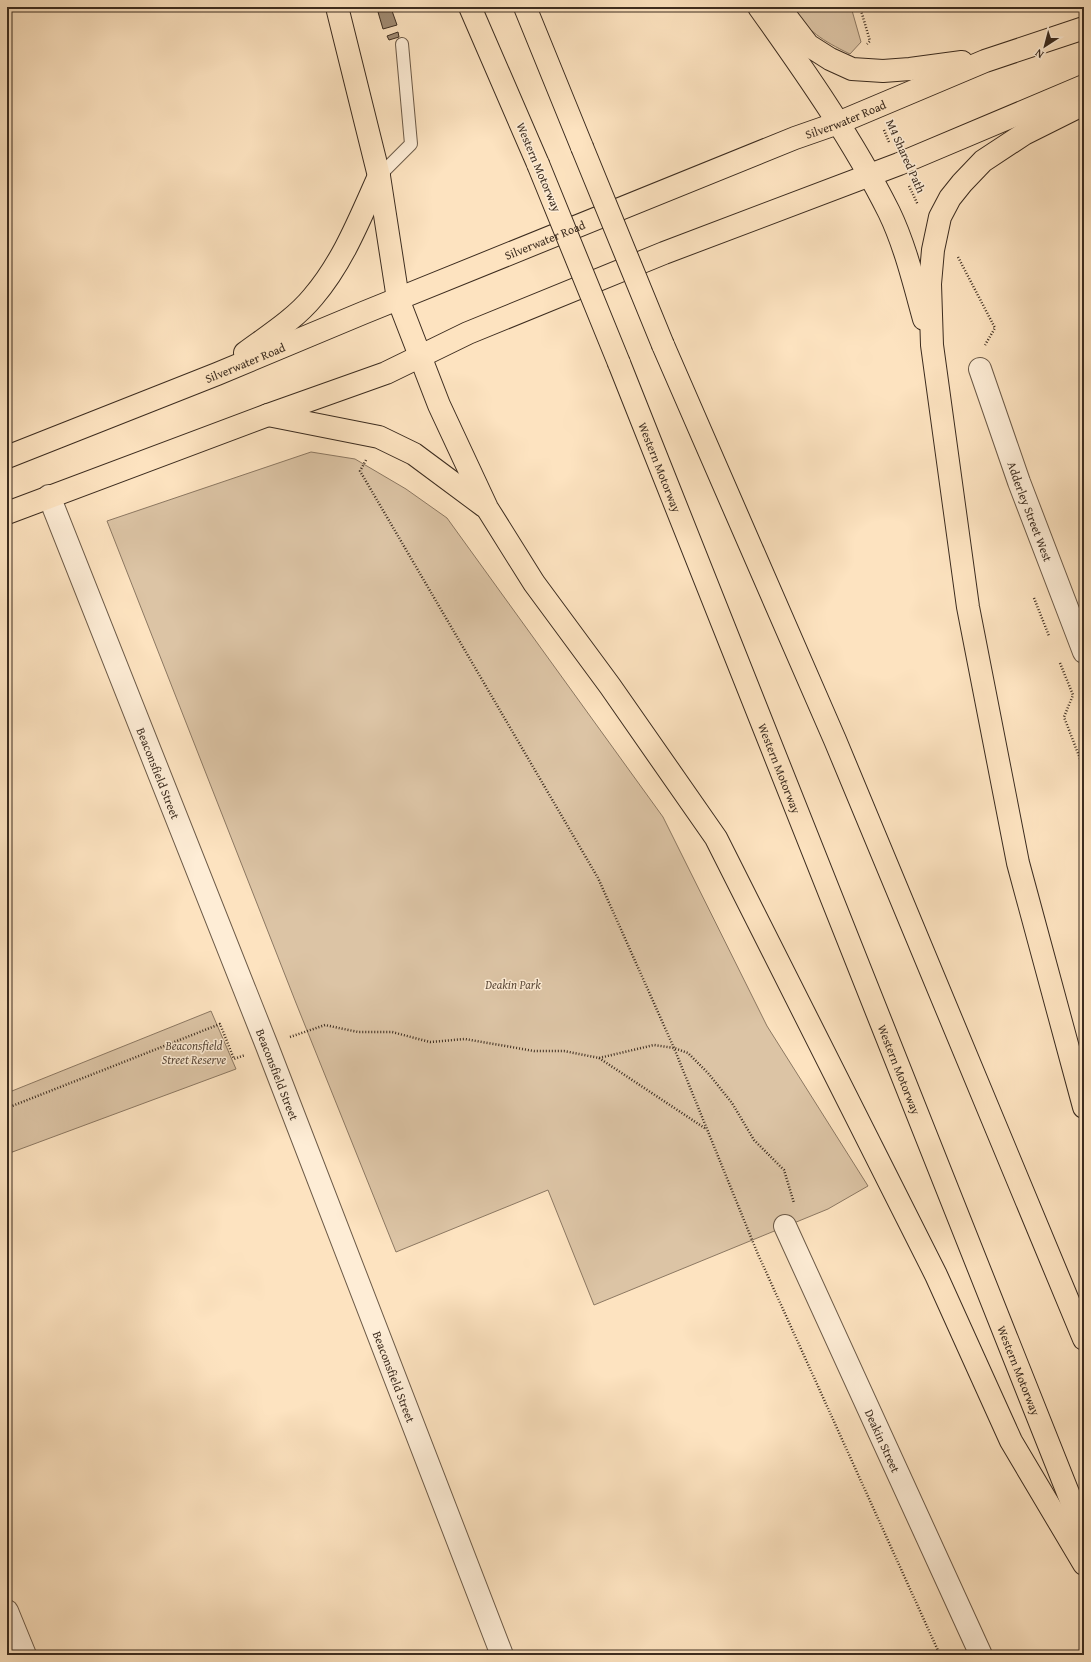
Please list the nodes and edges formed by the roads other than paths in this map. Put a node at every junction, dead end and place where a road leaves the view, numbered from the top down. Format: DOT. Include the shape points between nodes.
graph roads {
  1 [pos="337,7"];
  2 [pos="470,7"];
  3 [pos="525,7"];
  4 [pos="759,7"];
  5 [pos="779,7"];
  6 [pos="1084,28"];
  7 [pos="1050,41"];
  8 [pos="402,44"];
  9 [pos="1084,86"];
  10 [pos="1084,104"];
  11 [pos="838,123"];
  12 [pos="379,176"];
  13 [pos="868,176"];
  14 [pos="398,299"];
  15 [pos="932,345"];
  16 [pos="421,357"];
  17 [pos="980,369"];
  18 [pos="217,374"];
  19 [pos="268,415"];
  20 [pos="7,458"];
  21 [pos="49,496"];
  22 [pos="486,508"];
  23 [pos="7,513"];
  24 [pos="1084,652"];
  25 [pos="1084,1107"];
  26 [pos="785,1226"];
  27 [pos="1084,1339"];
  28 [pos="1084,1533"];
  29 [pos="1084,1564"];
  30 [pos="7,1610"];
  31 [pos="24,1655"];
  32 [pos="502,1655"];
  33 [pos="981,1655"];
  1 -- 12 [label="highway"];
  2 -- 28 [label="highway, Western Motorway, bridge" via="538,164 619,363"];
  3 -- 27 [label="highway, bridge" via="664,345 835,740"];
  4 -- 11 [label="highway"];
  5 -- 7 [label="highway" via="808,45 852,69 883,71 917,68 966,61"];
  6 -- 7 [label="highway, Silverwater Road"];
  7 -- 11 [label="highway, Silverwater Road" via="985,61"];
  8 -- 12 [label="lane" via="411,144"];
  9 -- 13 [label="highway"];
  10 -- 15 [label="highway" via="1024,134 983,161 950,198 940,217 933,250 930,284"];
  11 -- 13 [label="highway"];
  11 -- 14 [label="highway, Silverwater Road" via="795,138"];
  12 -- 14 [label="highway"];
  12 -- 18 [label="highway" via="334,269 312,298 283,325"];
  13 -- 15 [label="highway" via="890,213"];
  13 -- 16 [label="highway" via="657,256 468,333"];
  14 -- 16 [label="highway"];
  14 -- 18 [label="highway, Silverwater Road"];
  15 -- 25 [label="highway" via="968,607 1018,863"];
  16 -- 19 [label="highway" via="386,373"];
  16 -- 22 [label="highway" via="439,405"];
  17 -- 24 [label="street, Adderley Street West" via="1019,482"];
  18 -- 20 [label="highway, Silverwater Road"];
  19 -- 21 [label="highway"];
  19 -- 22 [label="highway" via="379,437 414,454"];
  21 -- 23 [label="highway"];
  21 -- 32 [label="street, Beaconsfield Street" via="264,1038"];
  22 -- 29 [label="highway" via="534,583 610,686 716,838 936,1274 1011,1441"];
  26 -- 33 [label="street, Deakin Street"];
  30 -- 31 [label="street"];
}
